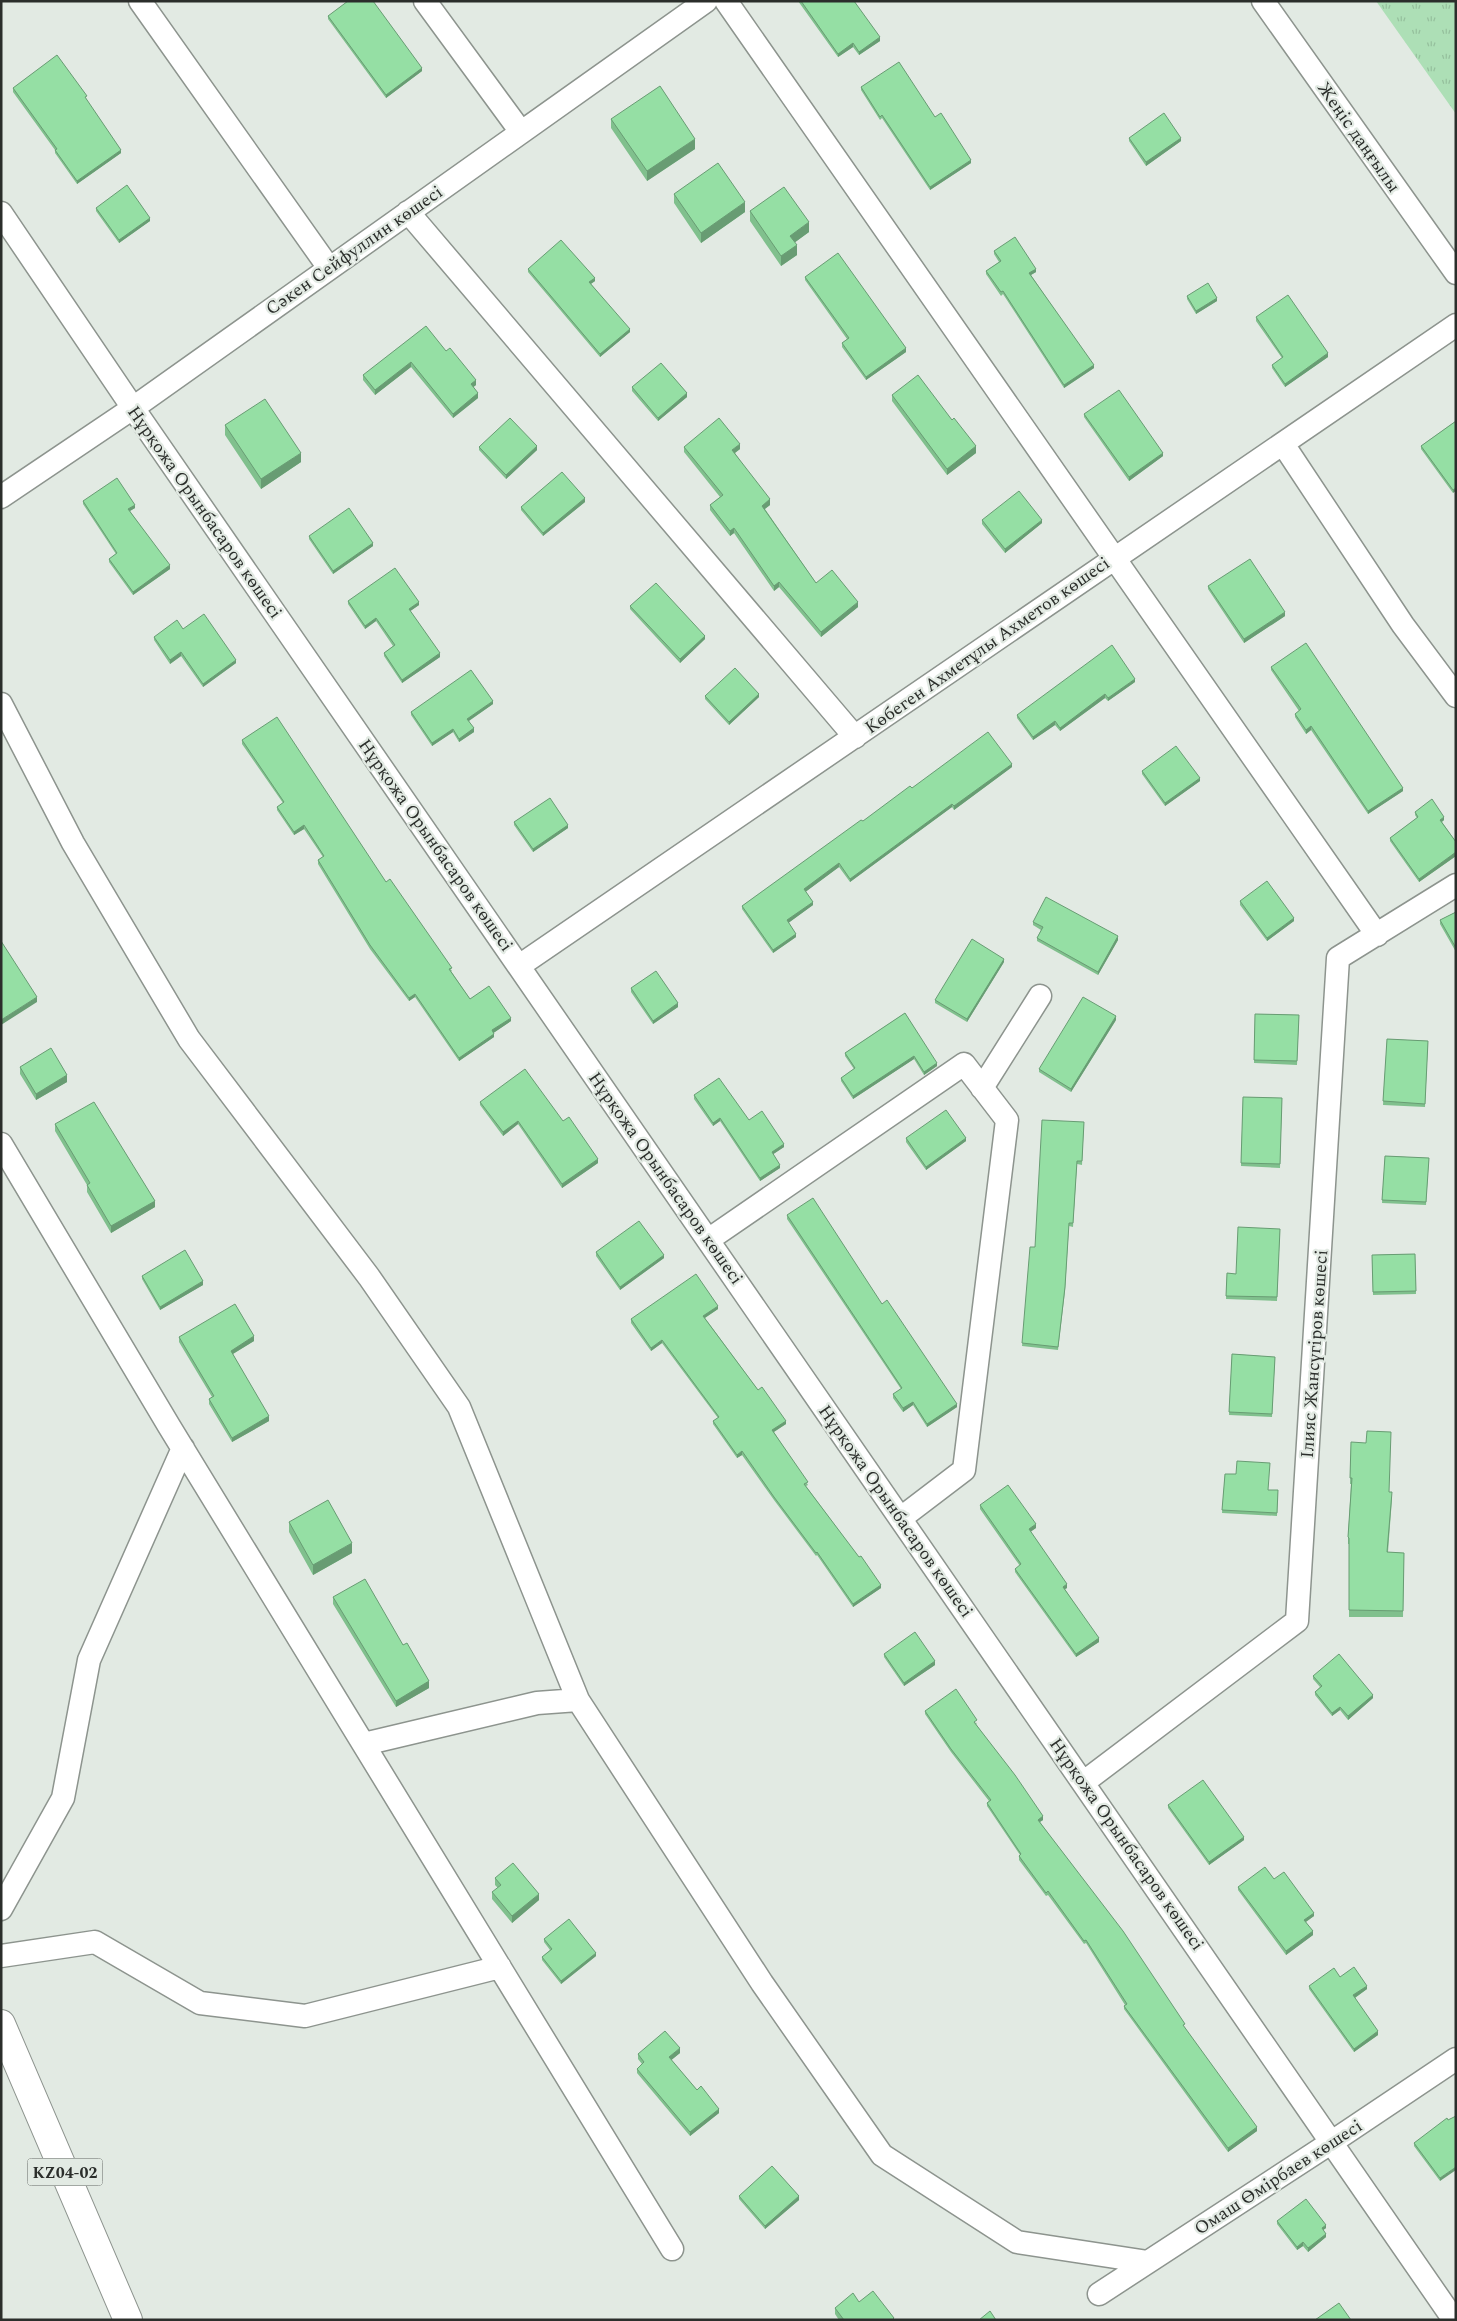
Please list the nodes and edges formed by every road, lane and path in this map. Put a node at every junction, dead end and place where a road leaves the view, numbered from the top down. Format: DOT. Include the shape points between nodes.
graph roads {
  1 [pos="140,1"];
  2 [pos="425,1"];
  3 [pos="706,1"];
  4 [pos="726,1"];
  5 [pos="1263,1"];
  6 [pos="521,132"];
  7 [pos="408,212"];
  8 [pos="1,214"];
  9 [pos="329,268"];
  10 [pos="1456,273"];
  11 [pos="1456,325"];
  12 [pos="133,408"];
  13 [pos="1283,444"];
  14 [pos="1,497"];
  15 [pos="1115,558"];
  16 [pos="1456,696"];
  17 [pos="1,704"];
  18 [pos="854,737"];
  19 [pos="1456,886"];
  20 [pos="1377,935"];
  21 [pos="519,966"];
  22 [pos="1040,996"];
  23 [pos="982,1088"];
  24 [pos="1,1144"];
  25 [pos="708,1240"];
  26 [pos="183,1448"];
  27 [pos="901,1518"];
  28 [pos="578,1700"];
  29 [pos="364,1744"];
  30 [pos="1084,1782"];
  31 [pos="1,1909"];
  32 [pos="1,1956"];
  33 [pos="500,1967"];
  34 [pos="1,2024"];
  35 [pos="1456,2059"];
  36 [pos="1332,2142"];
  37 [pos="672,2249"];
  38 [pos="1148,2262"];
  39 [pos="1099,2294"];
  40 [pos="128,2320"];
  41 [pos="1454,2320"];
  1 -- 9 [label="street"];
  2 -- 6 [label="street"];
  3 -- 6 [label="street, Сәкен Сейфуллин көшесі"];
  4 -- 15 [label="street"];
  5 -- 10 [label="street, Жеңіс даңғылы"];
  6 -- 7 [label="street, Сәкен Сейфуллин көшесі"];
  7 -- 9 [label="street, Сәкен Сейфуллин көшесі"];
  7 -- 18 [label="street"];
  8 -- 12 [label="street, Нұрқожа Орынбасаров көшесі"];
  9 -- 12 [label="street, Сәкен Сейфуллин көшесі"];
  11 -- 13 [label="street, Көбеген Ахметұлы Ахметов көшесі"];
  12 -- 14 [label="street, Сәкен Сейфуллин көшесі"];
  12 -- 21 [label="street, Нұрқожа Орынбасаров көшесі"];
  13 -- 15 [label="street, Көбеген Ахметұлы Ахметов көшесі"];
  13 -- 16 [label="street" via="1403,625"];
  15 -- 18 [label="street, Көбеген Ахметұлы Ахметов көшесі"];
  15 -- 20 [label="street"];
  17 -- 28 [label="street" via="73,843 189,1039 369,1277 458,1407"];
  18 -- 21 [label="street, Көбеген Ахметұлы Ахметов көшесі"];
  19 -- 20 [label="street, Ілияс Жансүгіров көшесі"];
  20 -- 30 [label="street, Ілияс Жансүгіров көшесі" via="1338,958 1297,1621"];
  21 -- 25 [label="street, Нұрқожа Орынбасаров көшесі"];
  22 -- 23 [label="street"];
  23 -- 25 [label="street" via="964,1064"];
  23 -- 27 [label="street" via="1007,1120 964,1470"];
  24 -- 26 [label="street"];
  25 -- 27 [label="street, Нұрқожа Орынбасаров көшесі"];
  26 -- 29 [label="street"];
  26 -- 31 [label="street" via="89,1660 63,1798"];
  27 -- 30 [label="street, Нұрқожа Орынбасаров көшесі"];
  28 -- 29 [label="street" via="537,1703"];
  28 -- 38 [label="street" via="762,1983 882,2155 1017,2242"];
  29 -- 33 [label="street"];
  30 -- 36 [label="street, Нұрқожа Орынбасаров көшесі"];
  32 -- 33 [label="street" via="95,1942 200,2003 305,2016"];
  33 -- 37 [label="street"];
  34 -- 40 [label="main road, KZ04-02"];
  35 -- 36 [label="street, Омаш Өмірбаев көшесі"];
  36 -- 38 [label="street, Омаш Өмірбаев көшесі"];
  36 -- 41 [label="street, Нұрқожа Орынбасаров көшесі"];
  38 -- 39 [label="street, Омаш Өмірбаев көшесі"];
}
